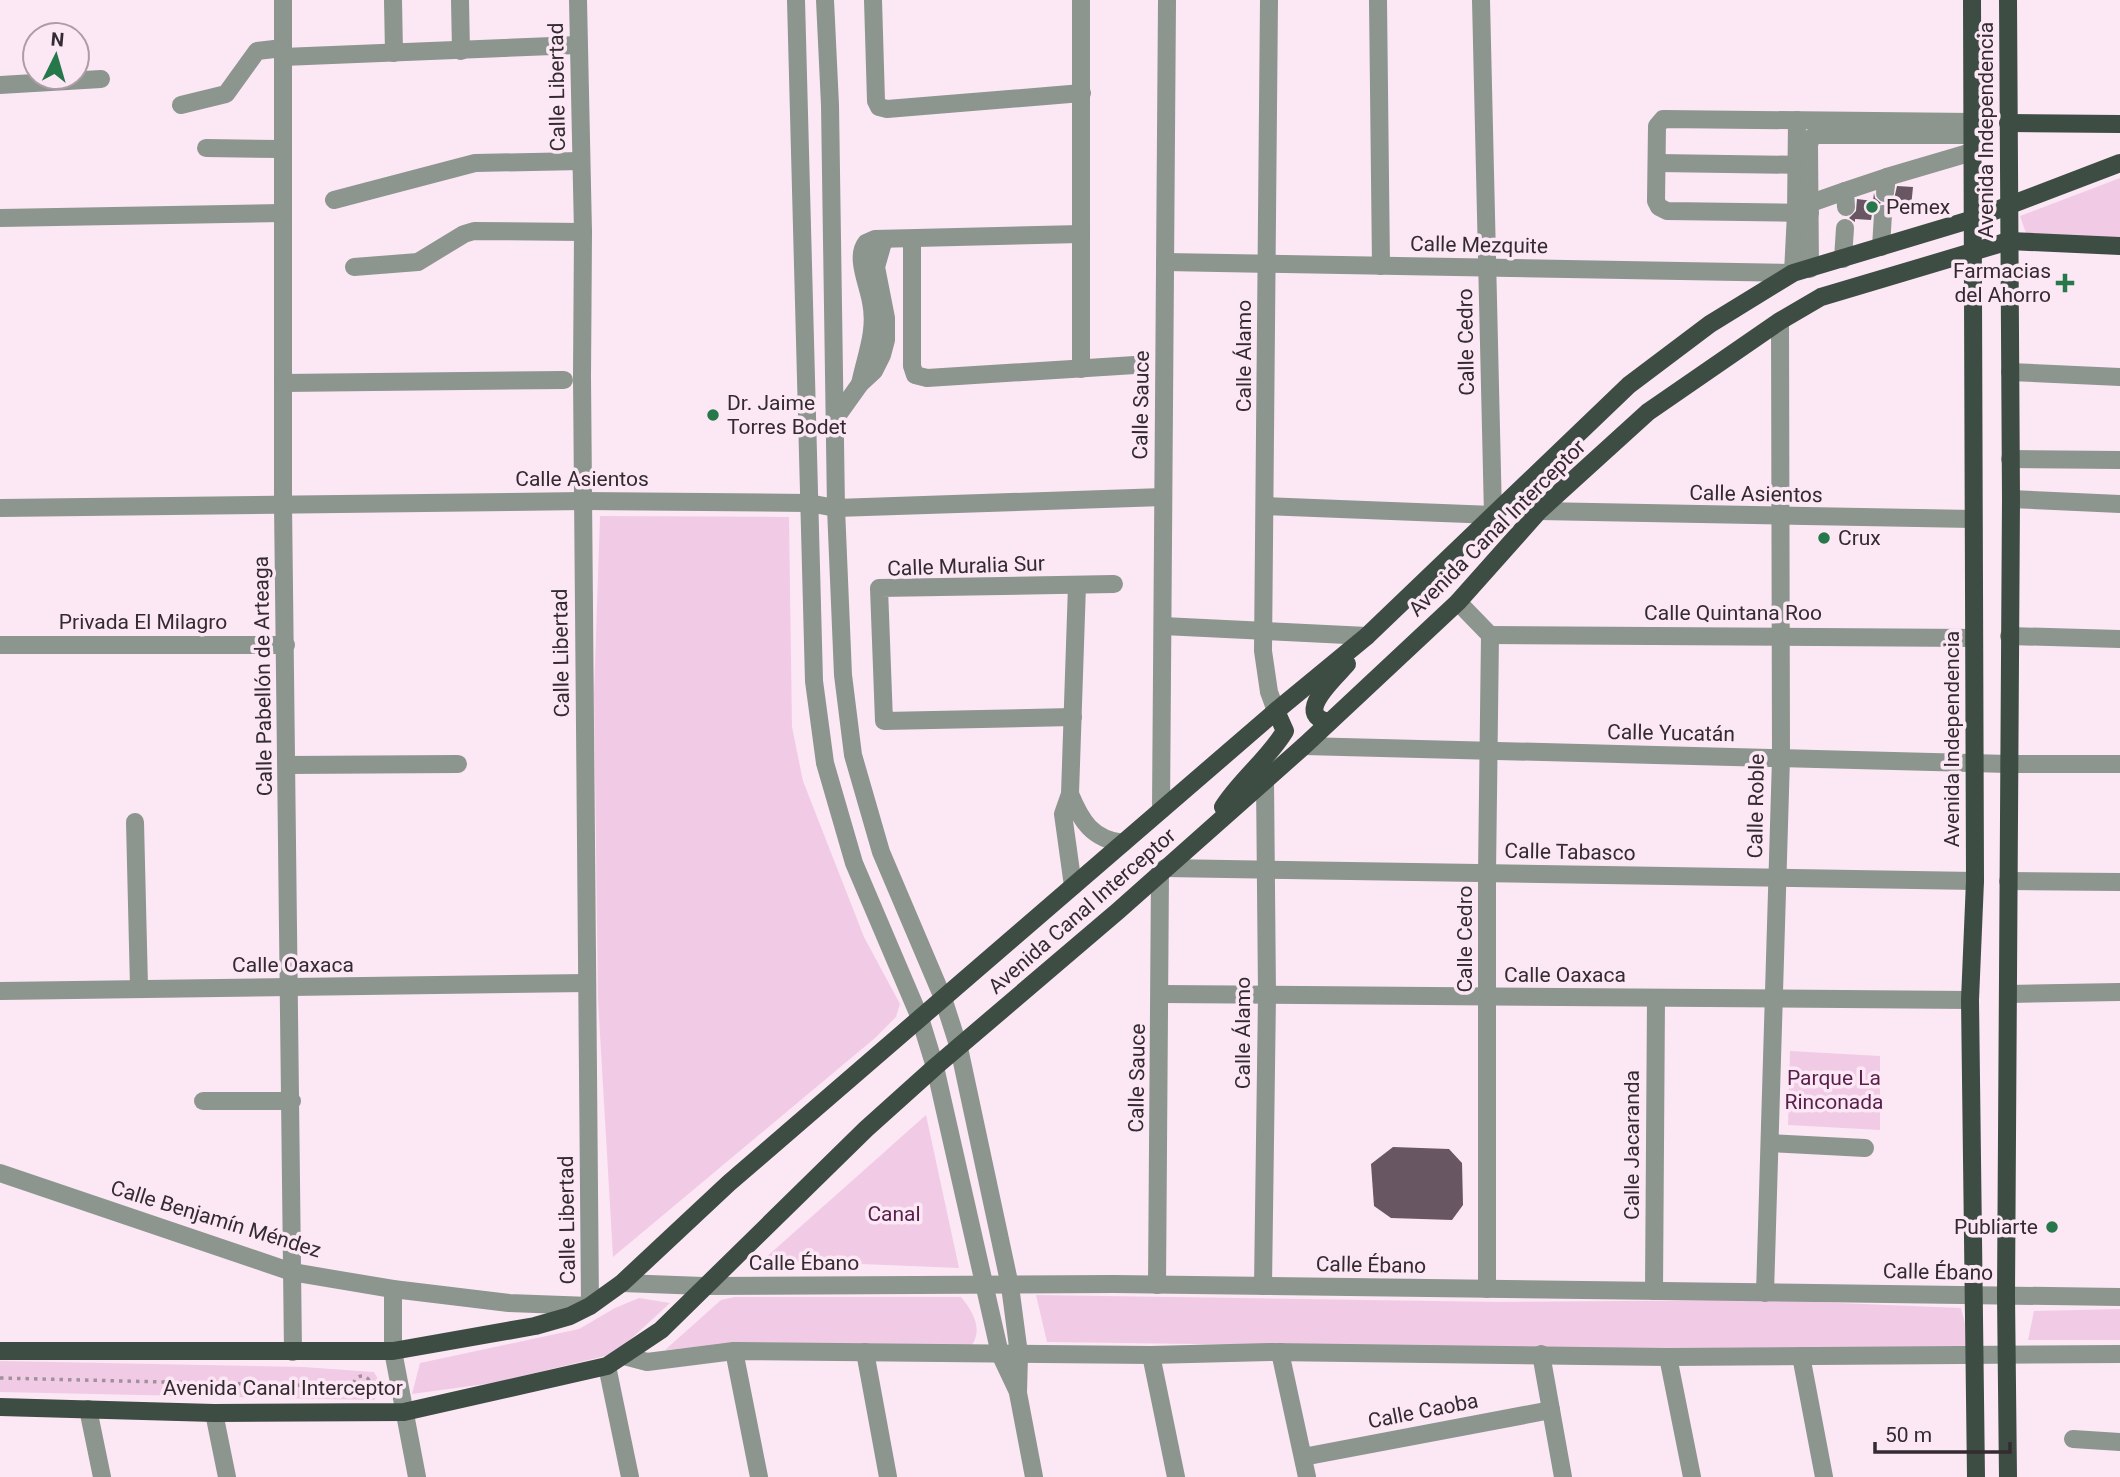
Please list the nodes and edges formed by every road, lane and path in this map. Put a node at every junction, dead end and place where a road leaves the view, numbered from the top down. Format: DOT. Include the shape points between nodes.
graph roads {
  1 [pos="283,0"];
  2 [pos="393,0"];
  3 [pos="460,0"];
  4 [pos="578,0"];
  5 [pos="796,0"];
  6 [pos="825,0"];
  7 [pos="873,0"];
  8 [pos="1081,0"];
  9 [pos="1167,0"];
  10 [pos="1269,0"];
  11 [pos="1378,0"];
  12 [pos="1481,0"];
  13 [pos="1972,0"];
  14 [pos="2008,0"];
  15 [pos="578,45"];
  16 [pos="461,51"];
  17 [pos="283,52"];
  18 [pos="394,53"];
  19 [pos="101,79"];
  20 [pos="0,85"];
  21 [pos="1082,93"];
  22 [pos="181,105"];
  23 [pos="1797,120"];
  24 [pos="2008,123"];
  25 [pos="2120,124"];
  26 [pos="1972,136"];
  27 [pos="206,148"];
  28 [pos="282,149"];
  29 [pos="581,161"];
  30 [pos="1657,163"];
  31 [pos="2120,163"];
  32 [pos="1803,165"];
  33 [pos="334,200"];
  34 [pos="2008,206"];
  35 [pos="1806,209"];
  36 [pos="282,213"];
  37 [pos="1883,214"];
  38 [pos="0,218"];
  39 [pos="1973,219"];
  40 [pos="1845,228"];
  41 [pos="583,232"];
  42 [pos="1081,234"];
  43 [pos="912,239"];
  44 [pos="2008,241"];
  45 [pos="2120,246"];
  46 [pos="1881,247"];
  47 [pos="1973,252"];
  48 [pos="1843,259"];
  49 [pos="1165,262"];
  50 [pos="1268,264"];
  51 [pos="1381,266"];
  52 [pos="354,267"];
  53 [pos="1487,268"];
  54 [pos="1801,271"];
  55 [pos="1780,321"];
  56 [pos="1135,365"];
  57 [pos="1081,369"];
  58 [pos="2010,372"];
  59 [pos="2120,377"];
  60 [pos="564,380"];
  61 [pos="283,383"];
  62 [pos="835,419"];
  63 [pos="2010,459"];
  64 [pos="2120,460"];
  65 [pos="1163,497"];
  66 [pos="2011,499"];
  67 [pos="583,501"];
  68 [pos="808,503"];
  69 [pos="283,504"];
  70 [pos="2120,504"];
  71 [pos="1266,506"];
  72 [pos="0,508"];
  73 [pos="836,508"];
  74 [pos="1539,511"];
  75 [pos="1493,515"];
  76 [pos="1782,517"];
  77 [pos="1973,519"];
  78 [pos="1077,584"];
  79 [pos="1114,584"];
  80 [pos="1458,602"];
  81 [pos="1163,625"];
  82 [pos="1264,631"];
  83 [pos="1490,635"];
  84 [pos="1367,636"];
  85 [pos="1781,636"];
  86 [pos="2009,636"];
  87 [pos="1974,638"];
  88 [pos="2120,639"];
  89 [pos="0,645"];
  90 [pos="286,645"];
  91 [pos="1276,711"];
  92 [pos="1073,717"];
  93 [pos="1329,722"];
  94 [pos="1304,746"];
  95 [pos="1490,752"];
  96 [pos="1781,758"];
  97 [pos="1974,762"];
  98 [pos="458,764"];
  99 [pos="2009,764"];
  100 [pos="2120,764"];
  101 [pos="287,765"];
  102 [pos="1265,780"];
  103 [pos="1070,794"];
  104 [pos="1161,810"];
  105 [pos="135,821"];
  106 [pos="1208,830"];
  107 [pos="1123,843"];
  108 [pos="1163,870"];
  109 [pos="1265,871"];
  110 [pos="1487,874"];
  111 [pos="1777,878"];
  112 [pos="1975,881"];
  113 [pos="2008,881"];
  114 [pos="2120,882"];
  115 [pos="1073,886"];
  116 [pos="587,983"];
  117 [pos="139,988"];
  118 [pos="290,988"];
  119 [pos="0,991"];
  120 [pos="2120,992"];
  121 [pos="1161,994"];
  122 [pos="2008,994"];
  123 [pos="1267,995"];
  124 [pos="943,998"];
  125 [pos="1488,998"];
  126 [pos="1657,998"];
  127 [pos="1773,999"];
  128 [pos="1970,1000"];
  129 [pos="920,1018"];
  130 [pos="959,1048"];
  131 [pos="935,1067"];
  132 [pos="203,1101"];
  133 [pos="292,1101"];
  134 [pos="1770,1143"];
  135 [pos="1866,1148"];
  136 [pos="0,1173"];
  137 [pos="292,1272"];
  138 [pos="622,1283"];
  139 [pos="983,1285"];
  140 [pos="1157,1285"];
  141 [pos="703,1286"];
  142 [pos="1010,1286"];
  143 [pos="1262,1286"];
  144 [pos="393,1289"];
  145 [pos="1487,1289"];
  146 [pos="1654,1291"];
  147 [pos="1765,1293"];
  148 [pos="1972,1294"];
  149 [pos="2006,1296"];
  150 [pos="2120,1297"];
  151 [pos="590,1306"];
  152 [pos="0,1350"];
  153 [pos="394,1351"];
  154 [pos="734,1351"];
  155 [pos="293,1352"];
  156 [pos="865,1352"];
  157 [pos="1280,1352"];
  158 [pos="1000,1354"];
  159 [pos="1019,1354"];
  160 [pos="1151,1354"];
  161 [pos="1541,1354"];
  162 [pos="2120,1354"];
  163 [pos="2007,1355"];
  164 [pos="624,1356"];
  165 [pos="1801,1356"];
  166 [pos="1975,1356"];
  167 [pos="1668,1357"];
  168 [pos="607,1366"];
  169 [pos="0,1377"];
  170 [pos="355,1384"];
  171 [pos="1018,1393"];
  172 [pos="0,1407"];
  173 [pos="88,1409"];
  174 [pos="1550,1410"];
  175 [pos="404,1412"];
  176 [pos="214,1413"];
  177 [pos="2073,1439"];
  178 [pos="2120,1442"];
  179 [pos="1303,1457"];
  180 [pos="102,1477"];
  181 [pos="227,1477"];
  182 [pos="417,1477"];
  183 [pos="630,1477"];
  184 [pos="759,1477"];
  185 [pos="888,1477"];
  186 [pos="1034,1477"];
  187 [pos="1176,1477"];
  188 [pos="1307,1477"];
  189 [pos="1563,1477"];
  190 [pos="1692,1477"];
  191 [pos="1824,1477"];
  192 [pos="1976,1477"];
  193 [pos="2008,1477"];
  1 -- 17 [label="street, Calle Pabellón de Arteaga"];
  2 -- 18 [label="street"];
  3 -- 16 [label="street"];
  4 -- 15 [label="street, Calle Libertad"];
  5 -- 68 [label="street"];
  6 -- 62 [label="street"];
  7 -- 21 [label="street" via="879,107"];
  8 -- 21 [label="street"];
  9 -- 49 [label="street, Calle Sauce"];
  10 -- 50 [label="street, Calle Álamo"];
  11 -- 51 [label="street"];
  12 -- 53 [label="street, Calle Cedro"];
  13 -- 26 [label="main road, Avenida Independencia"];
  14 -- 24 [label="main road, Avenida Independencia"];
  15 -- 16 [label="street"];
  15 -- 29 [label="street, Calle Libertad"];
  16 -- 18 [label="street"];
  17 -- 18 [label="street"];
  17 -- 22 [label="street" via="257,51 226,94"];
  17 -- 28 [label="street, Calle Pabellón de Arteaga"];
  19 -- 20 [label="street"];
  21 -- 42 [label="street"];
  23 -- 26 [label="street"];
  23 -- 30 [label="street" via="1663,119 1657,126"];
  23 -- 32 [label="street"];
  24 -- 25 [label="main road"];
  24 -- 34 [label="main road, Avenida Independencia"];
  26 -- 32 [label="street" via="1816,135"];
  26 -- 35 [label="street" via="1886,185"];
  26 -- 39 [label="main road, Avenida Independencia"];
  27 -- 28 [label="street"];
  28 -- 36 [label="street, Calle Pabellón de Arteaga"];
  29 -- 33 [label="street" via="475,163"];
  29 -- 41 [label="street, Calle Libertad"];
  30 -- 32 [label="street"];
  30 -- 35 [label="street" via="1656,201 1667,211"];
  31 -- 34 [label="main road, Avenida Canal Interceptor"];
  32 -- 35 [label="street"];
  34 -- 39 [label="main road, Avenida Canal Interceptor"];
  34 -- 44 [label="main road, Avenida Independencia"];
  35 -- 54 [label="street"];
  36 -- 38 [label="street"];
  36 -- 61 [label="street, Calle Pabellón de Arteaga"];
  37 -- 46 [label="street"];
  39 -- 46 [label="main road, Avenida Canal Interceptor"];
  39 -- 47 [label="main road, Avenida Independencia"];
  40 -- 48 [label="street"];
  41 -- 52 [label="street" via="474,231 418,262"];
  41 -- 67 [label="street, Calle Libertad"];
  42 -- 43 [label="street"];
  42 -- 57 [label="street"];
  43 -- 57 [label="street" via="915,375"];
  43 -- 62 [label="street" via="884,239 878,252 886,340 874,371"];
  44 -- 45 [label="main road, Avenida Canal Interceptor"];
  44 -- 47 [label="main road, Avenida Canal Interceptor"];
  44 -- 58 [label="main road, Avenida Independencia"];
  46 -- 48 [label="main road, Avenida Canal Interceptor"];
  47 -- 55 [label="main road, Avenida Canal Interceptor" via="1821,296"];
  47 -- 77 [label="main road, Avenida Independencia"];
  48 -- 54 [label="main road, Avenida Canal Interceptor"];
  49 -- 50 [label="street, Calle Mezquite"];
  49 -- 65 [label="street, Calle Sauce"];
  50 -- 51 [label="street, Calle Mezquite"];
  50 -- 71 [label="street, Calle Álamo"];
  51 -- 53 [label="street, Calle Mezquite"];
  53 -- 54 [label="street, Calle Mezquite"];
  53 -- 75 [label="street, Calle Cedro"];
  54 -- 75 [label="main road, Avenida Canal Interceptor" via="1710,324 1629,385"];
  55 -- 74 [label="main road, Avenida Canal Interceptor" via="1648,412"];
  55 -- 76 [label="street, Calle Roble"];
  56 -- 57 [label="street"];
  58 -- 59 [label="street"];
  58 -- 63 [label="main road, Avenida Independencia"];
  60 -- 61 [label="street"];
  61 -- 69 [label="street, Calle Pabellón de Arteaga"];
  62 -- 73 [label="street"];
  63 -- 64 [label="street"];
  63 -- 66 [label="main road, Avenida Independencia"];
  65 -- 73 [label="street, Calle Asientos"];
  65 -- 81 [label="street, Calle Sauce"];
  66 -- 70 [label="street"];
  66 -- 86 [label="main road, Avenida Independencia"];
  67 -- 68 [label="street, Calle Asientos"];
  67 -- 69 [label="street, Calle Asientos"];
  67 -- 116 [label="street, Calle Libertad"];
  68 -- 73 [label="street, Calle Asientos"];
  68 -- 129 [label="street" via="814,681 825,763 854,863"];
  69 -- 72 [label="street, Calle Asientos"];
  69 -- 90 [label="street, Calle Pabellón de Arteaga"];
  71 -- 75 [label="street"];
  71 -- 82 [label="street, Calle Álamo"];
  73 -- 124 [label="street" via="843,675 853,755 881,852"];
  74 -- 76 [label="street, Calle Asientos"];
  74 -- 80 [label="main road, Avenida Canal Interceptor"];
  75 -- 84 [label="main road, Avenida Canal Interceptor"];
  76 -- 77 [label="street, Calle Asientos"];
  76 -- 85 [label="street, Calle Roble"];
  77 -- 87 [label="main road, Avenida Independencia"];
  78 -- 79 [label="street, Calle Muralia Sur"];
  78 -- 92 [label="street"];
  78 -- 92 [label="street, Calle Muralia Sur" via="879,589 884,721"];
  80 -- 83 [label="street"];
  80 -- 93 [label="main road, Avenida Canal Interceptor"];
  81 -- 82 [label="street"];
  81 -- 104 [label="street, Calle Sauce"];
  82 -- 84 [label="street"];
  82 -- 91 [label="street, Calle Álamo" via="1265,668"];
  83 -- 85 [label="street, Calle Quintana Roo"];
  83 -- 95 [label="street, Calle Cedro"];
  84 -- 91 [label="main road, Avenida Canal Interceptor"];
  84 -- 93 [label="main road" via="1315,704 1316,714"];
  85 -- 87 [label="street, Calle Quintana Roo"];
  85 -- 96 [label="street, Calle Roble"];
  86 -- 88 [label="street"];
  86 -- 99 [label="main road, Avenida Independencia"];
  87 -- 97 [label="main road, Avenida Independencia"];
  89 -- 90 [label="street, Privada El Milagro"];
  90 -- 101 [label="street, Calle Pabellón de Arteaga"];
  91 -- 104 [label="main road, Avenida Canal Interceptor"];
  91 -- 106 [label="main road" via="1286,731 1231,795"];
  92 -- 103 [label="street"];
  93 -- 94 [label="main road, Avenida Canal Interceptor"];
  94 -- 95 [label="street, Calle Yucatán"];
  94 -- 102 [label="main road, Avenida Canal Interceptor"];
  95 -- 96 [label="street, Calle Yucatán"];
  95 -- 110 [label="street, Calle Cedro"];
  96 -- 97 [label="street, Calle Yucatán"];
  96 -- 111 [label="street, Calle Roble"];
  97 -- 99 [label="street, Calle Yucatán"];
  97 -- 112 [label="main road, Avenida Independencia"];
  98 -- 101 [label="street"];
  99 -- 100 [label="street, Calle Yucatán"];
  99 -- 113 [label="main road, Avenida Independencia"];
  101 -- 118 [label="street, Calle Pabellón de Arteaga"];
  102 -- 106 [label="main road, Avenida Canal Interceptor"];
  102 -- 109 [label="street, Calle Álamo"];
  103 -- 107 [label="street" via="1090,830"];
  103 -- 115 [label="street" via="1063,814"];
  104 -- 107 [label="main road, Avenida Canal Interceptor"];
  105 -- 117 [label="street"];
  106 -- 108 [label="main road, Avenida Canal Interceptor"];
  107 -- 115 [label="main road, Avenida Canal Interceptor"];
  108 -- 109 [label="street, Calle Tabasco"];
  108 -- 121 [label="street, Calle Sauce"];
  108 -- 130 [label="main road, Avenida Canal Interceptor"];
  109 -- 110 [label="street, Calle Tabasco"];
  109 -- 123 [label="street, Calle Álamo"];
  110 -- 111 [label="street, Calle Tabasco"];
  110 -- 125 [label="street, Calle Cedro"];
  111 -- 112 [label="street, Calle Tabasco"];
  111 -- 127 [label="street, Calle Roble"];
  112 -- 128 [label="main road, Avenida Independencia"];
  113 -- 114 [label="street"];
  113 -- 122 [label="main road, Avenida Independencia"];
  115 -- 124 [label="main road, Avenida Canal Interceptor"];
  116 -- 118 [label="street, Calle Oaxaca"];
  116 -- 151 [label="street, Calle Libertad"];
  117 -- 118 [label="street, Calle Oaxaca"];
  117 -- 119 [label="street, Calle Oaxaca"];
  118 -- 133 [label="street, Calle Pabellón de Arteaga"];
  120 -- 122 [label="street"];
  121 -- 123 [label="street, Calle Oaxaca"];
  121 -- 140 [label="street, Calle Sauce"];
  122 -- 149 [label="main road, Avenida Independencia"];
  123 -- 125 [label="street, Calle Oaxaca"];
  123 -- 143 [label="street, Calle Álamo"];
  124 -- 129 [label="main road, Avenida Canal Interceptor"];
  124 -- 130 [label="street"];
  125 -- 126 [label="street, Calle Oaxaca"];
  125 -- 145 [label="street, Calle Cedro"];
  126 -- 127 [label="street, Calle Oaxaca"];
  126 -- 146 [label="street, Calle Jacaranda"];
  127 -- 128 [label="street, Calle Oaxaca"];
  127 -- 134 [label="street, Calle Roble"];
  128 -- 148 [label="main road, Avenida Independencia"];
  129 -- 131 [label="street"];
  129 -- 138 [label="main road, Avenida Canal Interceptor" via="729,1183"];
  130 -- 131 [label="main road, Avenida Canal Interceptor"];
  130 -- 142 [label="street"];
  131 -- 139 [label="street"];
  131 -- 141 [label="main road, Avenida Canal Interceptor"];
  132 -- 133 [label="street"];
  133 -- 137 [label="street, Calle Pabellón de Arteaga"];
  134 -- 135 [label="street"];
  134 -- 147 [label="street, Calle Roble"];
  136 -- 137 [label="street, Calle Benjamín Méndez"];
  137 -- 144 [label="street, Calle Benjamín Méndez"];
  137 -- 155 [label="street, Calle Pabellón de Arteaga"];
  138 -- 141 [label="street, Calle Ébano"];
  138 -- 151 [label="main road, Avenida Canal Interceptor"];
  139 -- 141 [label="street, Calle Ébano"];
  139 -- 142 [label="street, Calle Ébano"];
  139 -- 158 [label="street"];
  140 -- 142 [label="street, Calle Ébano"];
  140 -- 143 [label="street, Calle Ébano"];
  141 -- 164 [label="main road, Avenida Canal Interceptor" via="661,1330"];
  142 -- 159 [label="street"];
  143 -- 145 [label="street, Calle Ébano"];
  144 -- 151 [label="street, Calle Benjamín Méndez" via="509,1303"];
  144 -- 153 [label="street"];
  145 -- 146 [label="street, Calle Ébano"];
  146 -- 147 [label="street, Calle Ébano"];
  147 -- 148 [label="street, Calle Ébano"];
  148 -- 149 [label="street, Calle Ébano"];
  148 -- 166 [label="main road, Avenida Independencia"];
  149 -- 150 [label="street, Calle Ébano"];
  149 -- 163 [label="main road, Avenida Independencia"];
  151 -- 153 [label="main road, Avenida Canal Interceptor" via="535,1326"];
  152 -- 155 [label="main road, Avenida Canal Interceptor"];
  153 -- 155 [label="main road, Avenida Canal Interceptor"];
  153 -- 175 [label="street"];
  154 -- 156 [label="street"];
  154 -- 164 [label="street" via="648,1362"];
  154 -- 184 [label="street"];
  156 -- 158 [label="street"];
  156 -- 185 [label="street"];
  157 -- 160 [label="street"];
  157 -- 161 [label="street"];
  157 -- 179 [label="street"];
  158 -- 159 [label="street"];
  158 -- 171 [label="street"];
  159 -- 160 [label="street"];
  159 -- 171 [label="street"];
  160 -- 187 [label="street"];
  161 -- 167 [label="street"];
  161 -- 174 [label="street"];
  162 -- 163 [label="street"];
  163 -- 166 [label="street"];
  163 -- 193 [label="main road, Avenida Independencia"];
  164 -- 168 [label="main road, Avenida Canal Interceptor"];
  165 -- 166 [label="street"];
  165 -- 167 [label="street"];
  165 -- 191 [label="street"];
  166 -- 192 [label="main road, Avenida Independencia"];
  167 -- 190 [label="street"];
  168 -- 175 [label="main road, Avenida Canal Interceptor"];
  168 -- 183 [label="street"];
  169 -- 170 [label="path"];
  170 -- 170 [label="path" via="363,1391 370,1385 363,1376"];
  171 -- 186 [label="street"];
  172 -- 173 [label="main road, Avenida Canal Interceptor"];
  173 -- 176 [label="main road, Avenida Canal Interceptor"];
  173 -- 180 [label="street"];
  174 -- 179 [label="street, Calle Caoba"];
  174 -- 189 [label="street"];
  175 -- 176 [label="main road, Avenida Canal Interceptor"];
  175 -- 182 [label="street"];
  176 -- 181 [label="street"];
  177 -- 178 [label="street"];
  179 -- 188 [label="street"];
}
